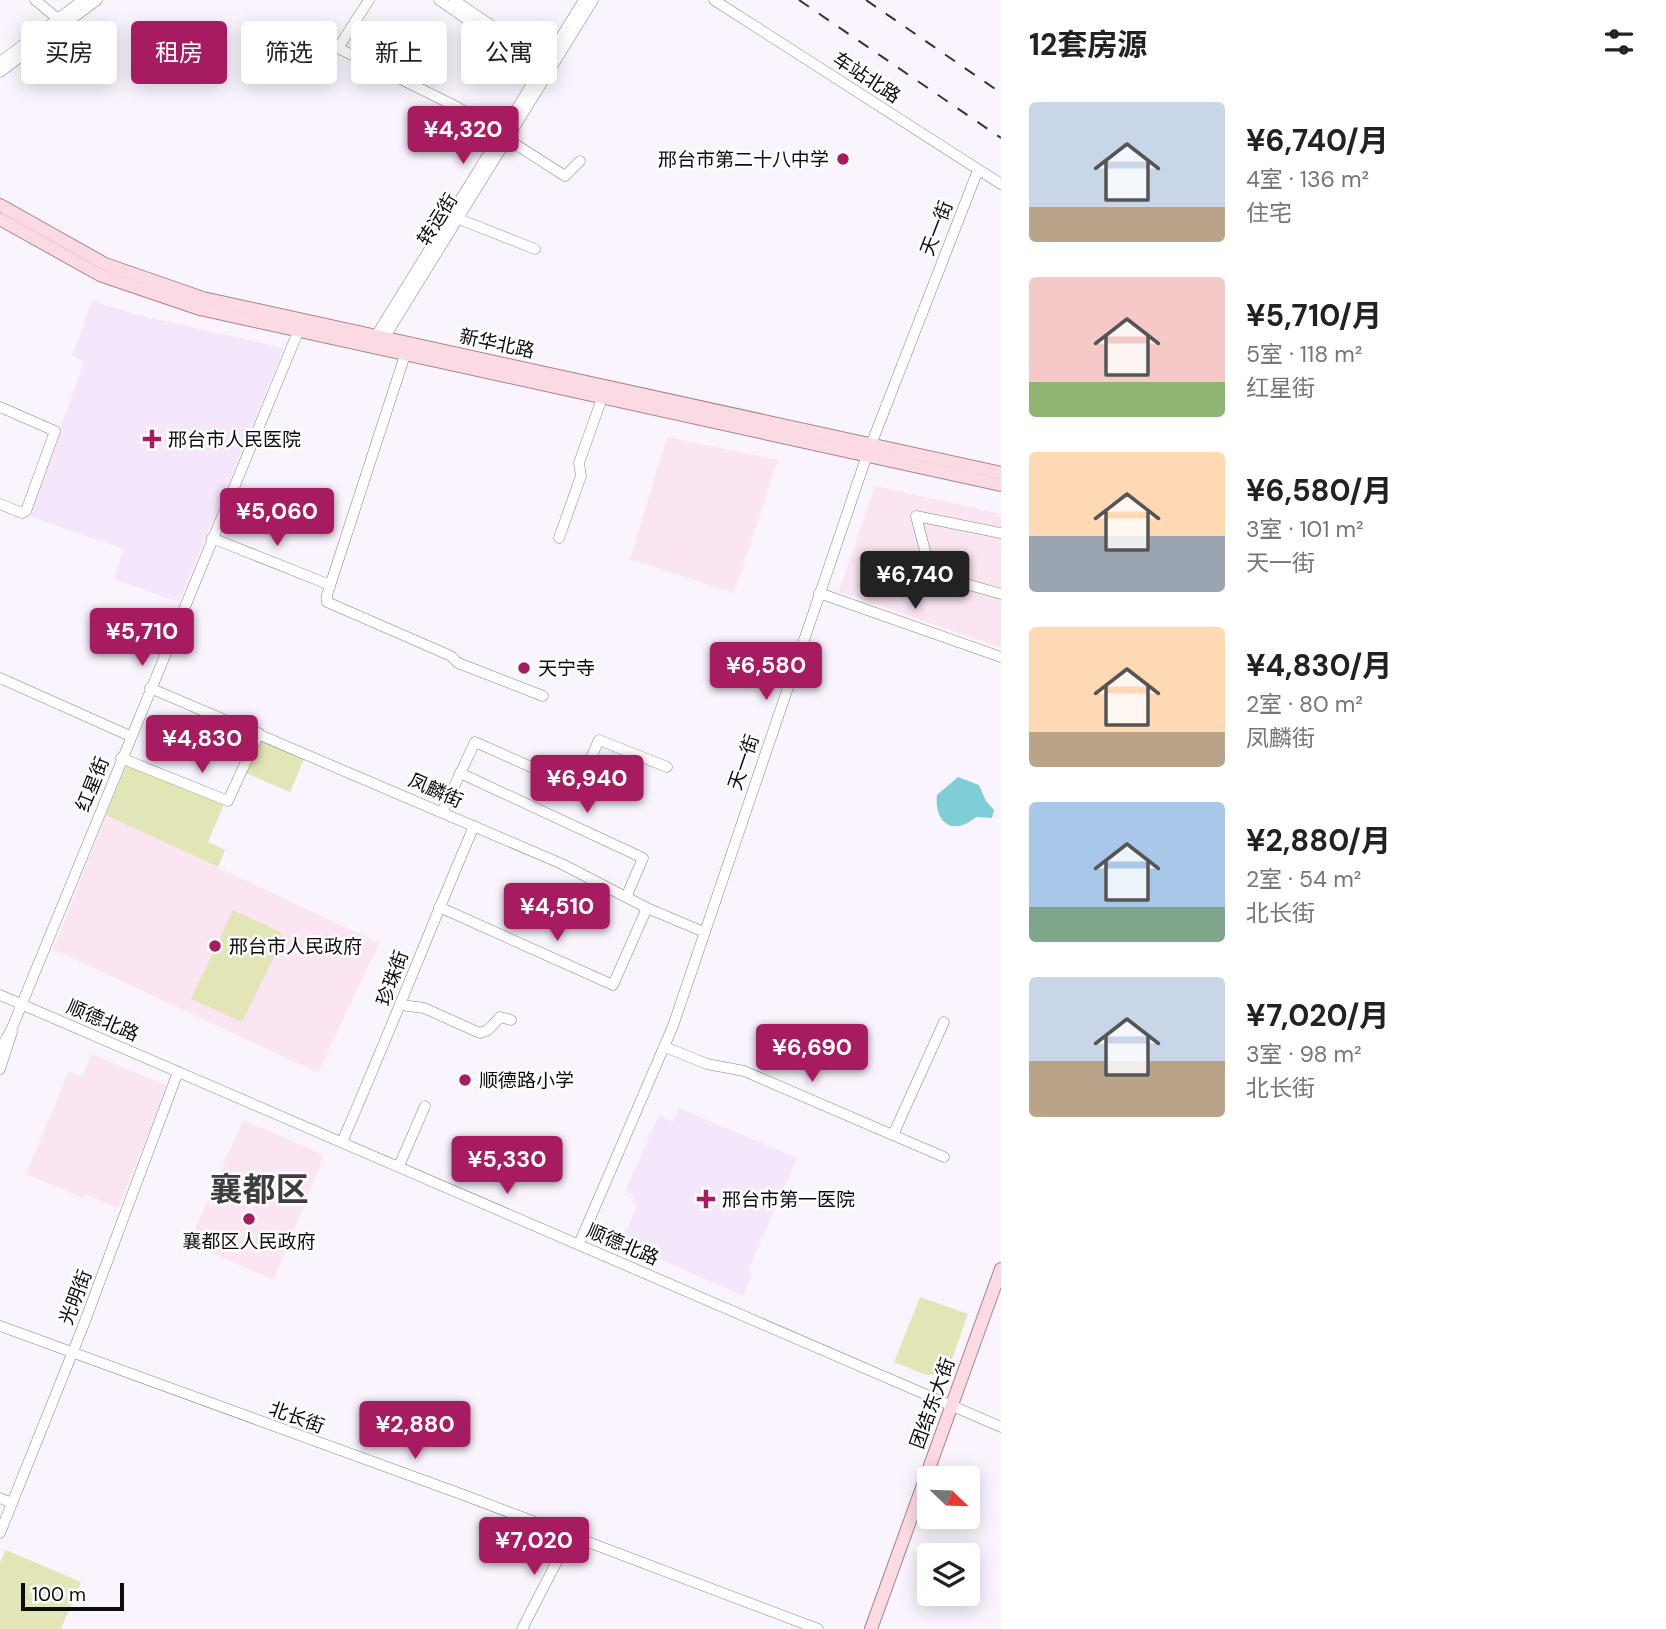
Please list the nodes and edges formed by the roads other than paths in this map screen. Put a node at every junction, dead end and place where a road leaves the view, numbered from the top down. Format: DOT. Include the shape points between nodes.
graph roads {
  1 [pos="35,0"];
  2 [pos="83,0"];
  3 [pos="97,0"];
  4 [pos="369,0"];
  5 [pos="439,0"];
  6 [pos="454,0"];
  7 [pos="584,0"];
  8 [pos="593,0"];
  9 [pos="714,0"];
  10 [pos="58,19"];
  11 [pos="472,21"];
  12 [pos="482,21"];
  13 [pos="557,48"];
  14 [pos="557,52"];
  15 [pos="0,62"];
  16 [pos="0,72"];
  17 [pos="536,84"];
  18 [pos="504,136"];
  19 [pos="580,160"];
  20 [pos="978,170"];
  21 [pos="1001,184"];
  22 [pos="0,205"];
  23 [pos="454,217"];
  24 [pos="0,219"];
  25 [pos="535,249"];
  26 [pos="300,326"];
  27 [pos="377,343"];
  28 [pos="405,355"];
  29 [pos="601,398"];
  30 [pos="0,407"];
  31 [pos="869,450"];
  32 [pos="1001,474"];
  33 [pos="1001,485"];
  34 [pos="0,504"];
  35 [pos="1001,533"];
  36 [pos="212,538"];
  37 [pos="558,538"];
  38 [pos="330,585"];
  39 [pos="819,593"];
  40 [pos="1001,594"];
  41 [pos="1001,657"];
  42 [pos="0,678"];
  43 [pos="150,688"];
  44 [pos="543,696"];
  45 [pos="259,733"];
  46 [pos="130,736"];
  47 [pos="121,758"];
  48 [pos="667,767"];
  49 [pos="460,773"];
  50 [pos="442,812"];
  51 [pos="474,826"];
  52 [pos="627,895"];
  53 [pos="439,907"];
  54 [pos="647,908"];
  55 [pos="704,932"];
  56 [pos="0,995"];
  57 [pos="22,1004"];
  58 [pos="401,1005"];
  59 [pos="511,1020"];
  60 [pos="944,1022"];
  61 [pos="12,1028"];
  62 [pos="665,1047"];
  63 [pos="0,1050"];
  64 [pos="0,1069"];
  65 [pos="178,1072"];
  66 [pos="425,1106"];
  67 [pos="893,1135"];
  68 [pos="342,1142"];
  69 [pos="944,1157"];
  70 [pos="398,1166"];
  71 [pos="579,1244"];
  72 [pos="1001,1269"];
  73 [pos="1001,1292"];
  74 [pos="0,1326"];
  75 [pos="74,1351"];
  76 [pos="955,1407"];
  77 [pos="1001,1427"];
  78 [pos="938,1466"];
  79 [pos="0,1498"];
  80 [pos="12,1503"];
  81 [pos="917,1525"];
  82 [pos="0,1533"];
  83 [pos="570,1536"];
  84 [pos="522,1629"];
  85 [pos="818,1629"];
  86 [pos="871,1629"];
  87 [pos="880,1629"];
  1 -- 10 [label="street"];
  2 -- 10 [label="street"];
  3 -- 16 [label="street"];
  4 -- 18 [label="street" via="338,48 431,93"];
  5 -- 11 [label="street"];
  6 -- 12 [label="street"];
  7 -- 13 [label="street, 转运街"];
  8 -- 14 [label="street, 转运街"];
  9 -- 20 [label="street, 车站北路"];
  10 -- 15 [label="street"];
  17 -- 18 [label="street, 转运街"];
  18 -- 19 [label="street" via="565,176"];
  18 -- 23 [label="street, 转运街"];
  20 -- 21 [label="street, 车站北路"];
  20 -- 31 [label="street, 天一街"];
  22 -- 26 [label="main road, 新华北路" via="63,243 127,273"];
  23 -- 25 [label="street"];
  23 -- 27 [label="street, 转运街"];
  24 -- 26 [label="main road, 新华北路" via="122,285 200,309"];
  26 -- 27 [label="main road, 新华北路"];
  26 -- 36 [label="street, 红星街"];
  27 -- 28 [label="main road, 新华北路"];
  27 -- 31 [label="main road, 新华北路"];
  28 -- 29 [label="main road, 新华北路"];
  28 -- 38 [label="street"];
  29 -- 31 [label="main road, 新华北路"];
  29 -- 37 [label="street" via="579,463 581,476"];
  30 -- 34 [label="street" via="55,430 26,511"];
  31 -- 32 [label="main road, 新华北路"];
  31 -- 33 [label="main road, 新华北路"];
  31 -- 39 [label="street, 天一街"];
  35 -- 40 [label="street" via="916,516 932,573"];
  36 -- 38 [label="street"];
  36 -- 43 [label="street, 红星街"];
  38 -- 44 [label="street" via="328,604"];
  39 -- 41 [label="street"];
  39 -- 55 [label="street, 天一街"];
  42 -- 46 [label="street"];
  43 -- 45 [label="street, 凤麟街"];
  43 -- 46 [label="street, 红星街"];
  45 -- 47 [label="street" via="228,801"];
  45 -- 50 [label="street, 凤麟街"];
  46 -- 47 [label="street, 红星街"];
  47 -- 57 [label="street, 红星街"];
  48 -- 49 [label="street" via="599,740 574,786 478,742"];
  49 -- 50 [label="street"];
  49 -- 52 [label="street" via="643,858"];
  50 -- 51 [label="street, 凤麟街"];
  51 -- 52 [label="street, 凤麟街"];
  51 -- 53 [label="street, 珍珠街"];
  52 -- 54 [label="street, 凤麟街"];
  53 -- 54 [label="street" via="613,985"];
  53 -- 58 [label="street, 珍珠街"];
  54 -- 55 [label="street, 凤麟街"];
  55 -- 62 [label="street, 天一街"];
  56 -- 57 [label="street, 顺德北路"];
  57 -- 61 [label="street, 红星街"];
  57 -- 65 [label="street, 顺德北路"];
  58 -- 59 [label="street" via="424,1008 480,1032 500,1017"];
  58 -- 68 [label="street, 珍珠街"];
  60 -- 67 [label="street"];
  61 -- 63 [label="street, 红星街"];
  61 -- 64 [label="street, 红星街"];
  62 -- 67 [label="street" via="701,1062 744,1071"];
  62 -- 71 [label="street, 天一街"];
  65 -- 68 [label="street, 顺德北路"];
  65 -- 75 [label="street, 光明街"];
  66 -- 70 [label="street"];
  67 -- 69 [label="street"];
  68 -- 70 [label="street, 顺德北路"];
  70 -- 71 [label="street, 顺德北路"];
  71 -- 76 [label="street, 顺德北路"];
  72 -- 76 [label="main road, 团结东大街"];
  73 -- 76 [label="main road, 团结东大街"];
  74 -- 75 [label="street, 北长街"];
  75 -- 80 [label="street, 光明街"];
  75 -- 83 [label="street, 北长街"];
  76 -- 77 [label="street, 顺德北路"];
  76 -- 78 [label="main road, 团结东大街"];
  76 -- 86 [label="main road, 团结东大街"];
  79 -- 80 [label="street"];
  80 -- 82 [label="street, 光明街"];
  81 -- 87 [label="main road"];
  83 -- 84 [label="street"];
  83 -- 85 [label="street, 北长街"];
}
